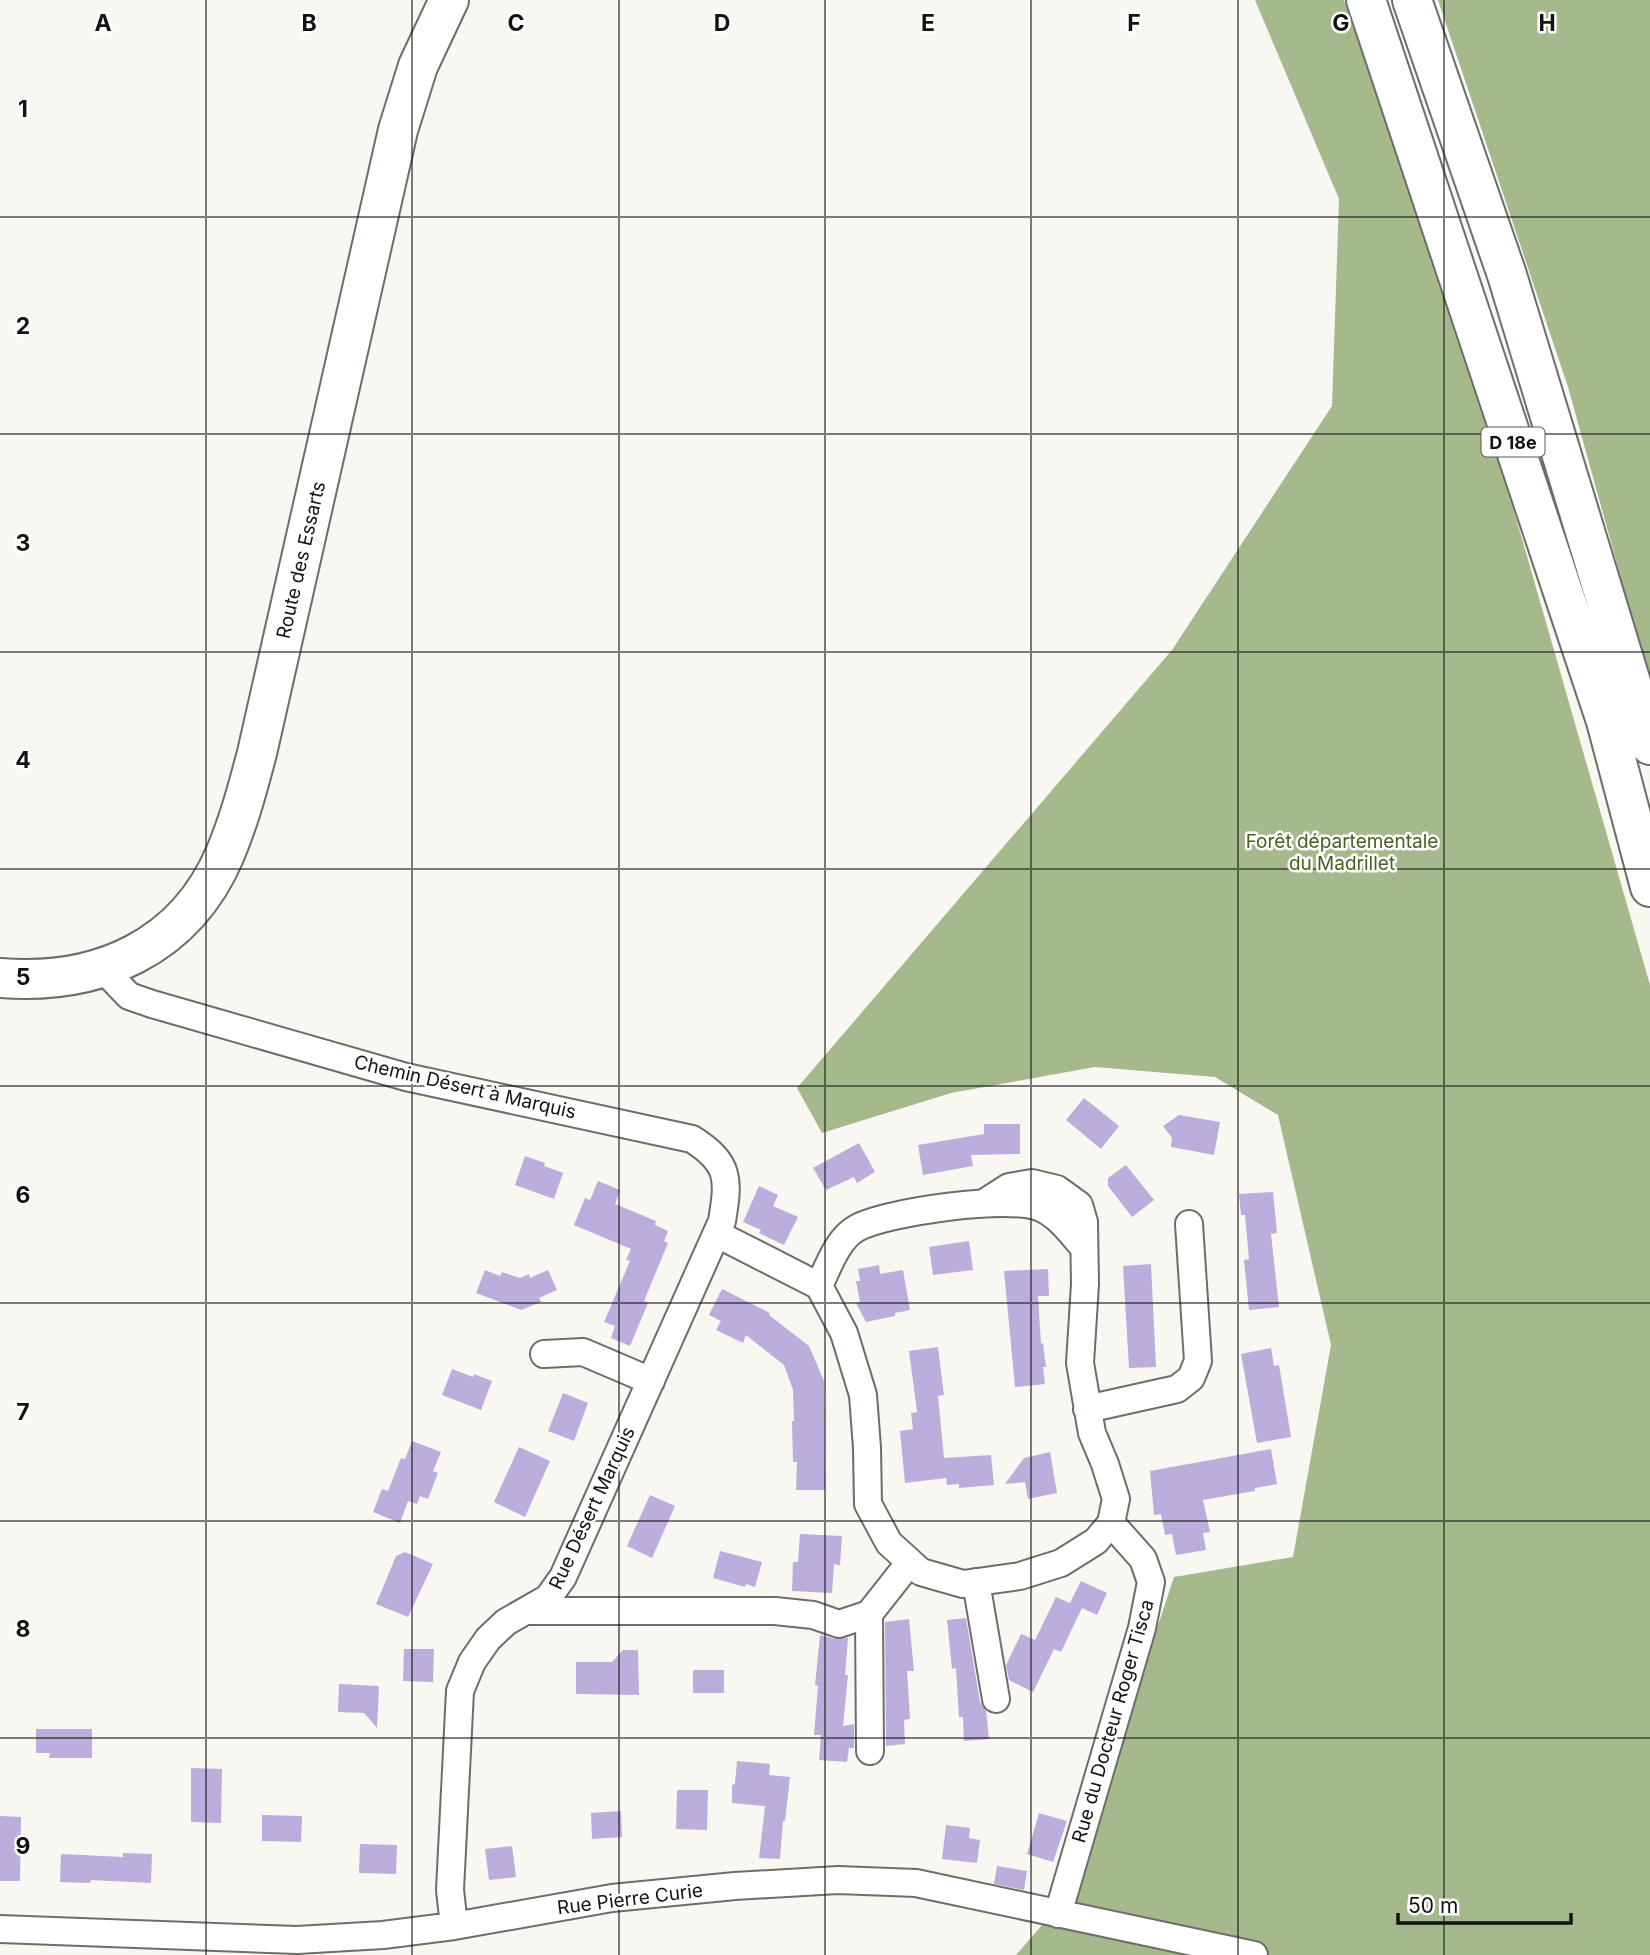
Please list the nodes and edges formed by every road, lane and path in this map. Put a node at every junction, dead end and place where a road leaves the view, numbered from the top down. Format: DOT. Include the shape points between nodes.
graph roads {
  1 [pos="449,0"];
  2 [pos="1366,0"];
  3 [pos="1412,0"];
  4 [pos="1650,745"];
  5 [pos="1650,887"];
  6 [pos="102,968"];
  7 [pos="0,978"];
  8 [pos="1189,1224"];
  9 [pos="717,1234"];
  10 [pos="819,1286"];
  11 [pos="544,1354"];
  12 [pos="651,1381"];
  13 [pos="1087,1409"];
  14 [pos="1111,1523"];
  15 [pos="910,1562"];
  16 [pos="976,1582"];
  17 [pos="530,1611"];
  18 [pos="869,1614"];
  19 [pos="996,1699"];
  20 [pos="870,1751"];
  21 [pos="1058,1914"];
  22 [pos="454,1926"];
  23 [pos="0,1929"];
  24 [pos="1254,1955"];
  1 -- 6 [label="main road, Route des Essarts" via="418,66 398,130 241,811 224,856 186,916 130,958"];
  2 -- 5 [label="main road, D 18e" via="1606,722"];
  3 -- 4 [label="main road, D 18e" via="1507,275"];
  6 -- 7 [label="main road, Route des Essarts" via="45,980"];
  6 -- 9 [label="street, Chemin Désert à Marquis" via="129,996 152,1004 406,1077 692,1139 712,1151 725,1174 727,1195"];
  8 -- 13 [label="street" via="1198,1361 1191,1378 1177,1389"];
  9 -- 10 [label="street"];
  9 -- 12 [label="street, Rue Désert Marquis"];
  10 -- 13 [label="street" via="837,1249 855,1229 915,1213 984,1203 1040,1207 1060,1220 1084,1248 1080,1363"];
  10 -- 15 [label="street" via="844,1333 863,1395 868,1504 889,1543"];
  11 -- 12 [label="street" via="583,1352"];
  12 -- 17 [label="street, Rue Désert Marquis" via="563,1577 548,1598"];
  13 -- 14 [label="street" via="1116,1499"];
  14 -- 16 [label="street" via="1096,1541 1061,1563 1020,1576"];
  14 -- 21 [label="street, Rue du Docteur Roger Tisca" via="1143,1559 1151,1582 1142,1628"];
  15 -- 16 [label="street" via="921,1572 963,1584"];
  15 -- 18 [label="street"];
  16 -- 19 [label="street"];
  17 -- 18 [label="street" via="775,1611 813,1615 839,1624"];
  17 -- 22 [label="street, Rue Désert Marquis" via="506,1622 488,1639 460,1691 450,1889"];
  18 -- 20 [label="street"];
  21 -- 22 [label="street, Rue Pierre Curie" via="916,1883 838,1880 612,1898"];
  21 -- 24 [label="street, Rue Pierre Curie"];
  22 -- 23 [label="street, Rue Pierre Curie" via="297,1940"];
}
